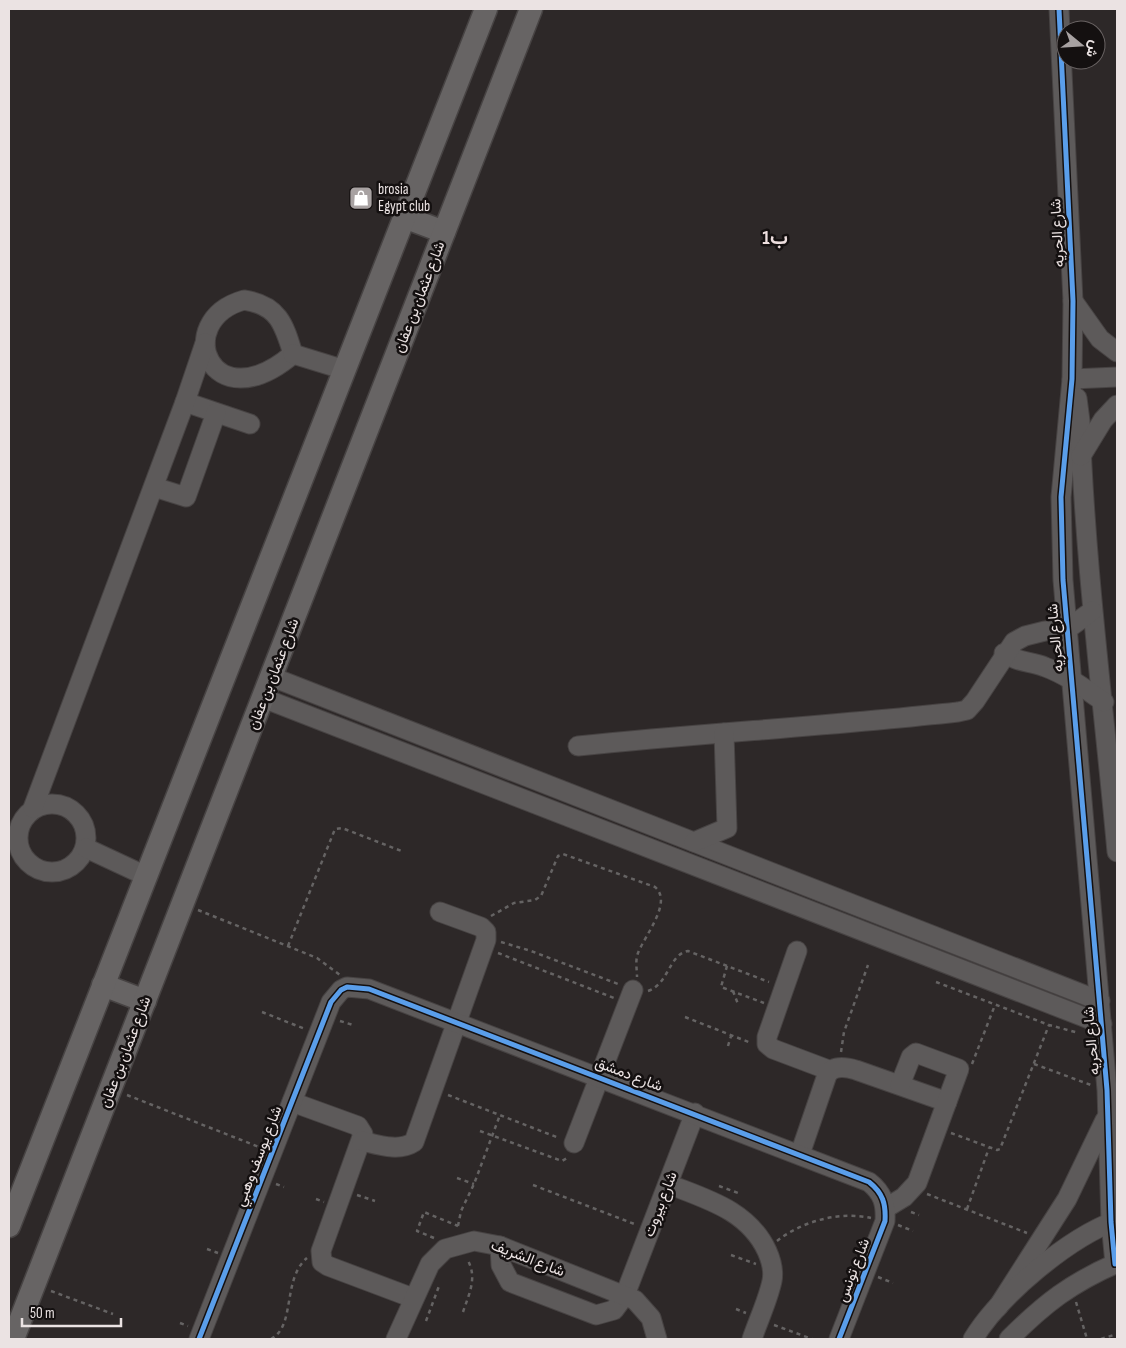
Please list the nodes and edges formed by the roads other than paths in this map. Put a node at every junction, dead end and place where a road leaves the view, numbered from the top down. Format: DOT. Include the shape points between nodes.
graph roads {
  1 [pos="486,9"];
  2 [pos="531,9"];
  3 [pos="1059,9"];
  4 [pos="404,217"];
  5 [pos="444,232"];
  6 [pos="1073,301"];
  7 [pos="205,342"];
  8 [pos="1117,352"];
  9 [pos="293,354"];
  10 [pos="345,370"];
  11 [pos="1117,377"];
  12 [pos="1072,380"];
  13 [pos="185,402"];
  14 [pos="1117,405"];
  15 [pos="216,413"];
  16 [pos="250,424"];
  17 [pos="1081,456"];
  18 [pos="154,487"];
  19 [pos="1092,611"];
  20 [pos="1066,630"];
  21 [pos="1004,653"];
  22 [pos="272,677"];
  23 [pos="1071,679"];
  24 [pos="264,698"];
  25 [pos="1104,702"];
  26 [pos="724,733"];
  27 [pos="421,736"];
  28 [pos="578,746"];
  29 [pos="471,756"];
  30 [pos="414,757"];
  31 [pos="463,776"];
  32 [pos="33,808"];
  33 [pos="694,842"];
  34 [pos="86,848"];
  35 [pos="1117,852"];
  36 [pos="146,876"];
  37 [pos="440,912"];
  38 [pos="883,916"];
  39 [pos="930,935"];
  40 [pos="876,936"];
  41 [pos="797,951"];
  42 [pos="923,954"];
  43 [pos="103,985"];
  44 [pos="347,987"];
  45 [pos="630,997"];
  46 [pos="145,1001"];
  47 [pos="1100,1001"];
  48 [pos="456,1021"];
  49 [pos="1102,1028"];
  50 [pos="836,1070"];
  51 [pos="599,1076"];
  52 [pos="900,1086"];
  53 [pos="292,1102"];
  54 [pos="947,1102"];
  55 [pos="695,1113"];
  56 [pos="1108,1114"];
  57 [pos="362,1141"];
  58 [pos="574,1143"];
  59 [pos="800,1154"];
  60 [pos="668,1184"];
  61 [pos="886,1214"];
  62 [pos="1114,1221"];
  63 [pos="9,1226"];
  64 [pos="500,1246"];
  65 [pos="1116,1263"];
  66 [pos="625,1295"];
  67 [pos="413,1298"];
  68 [pos="998,1306"];
  69 [pos="13,1339"];
  70 [pos="199,1339"];
  71 [pos="396,1339"];
  72 [pos="657,1339"];
  73 [pos="752,1339"];
  74 [pos="839,1339"];
  75 [pos="973,1339"];
  76 [pos="1010,1339"];
  1 -- 4 [label="main road"];
  2 -- 5 [label="main road, شارع عثمان بن عفان"];
  3 -- 6 [label="street, شارع الحريه"];
  4 -- 5 [label="main road"];
  4 -- 10 [label="main road"];
  5 -- 22 [label="main road, شارع عثمان بن عفان"];
  6 -- 8 [label="street" via="1091,328"];
  6 -- 12 [label="street, شارع الحريه"];
  7 -- 9 [label="street" via="211,366 226,377 260,375 277,368"];
  7 -- 9 [label="street" via="211,319 230,304 244,300 259,302 280,319"];
  7 -- 13 [label="street"];
  9 -- 10 [label="street"];
  10 -- 36 [label="main road"];
  11 -- 12 [label="street"];
  12 -- 17 [label="street, شارع الحريه" via="1080,421"];
  12 -- 20 [label="street, شارع الحريه" via="1062,497"];
  13 -- 15 [label="street"];
  13 -- 18 [label="street"];
  14 -- 17 [label="street" via="1103,420"];
  15 -- 16 [label="street"];
  15 -- 18 [label="street" via="186,497"];
  17 -- 19 [label="street, شارع الحريه"];
  18 -- 32 [label="street"];
  19 -- 20 [label="street"];
  19 -- 25 [label="street, شارع الحريه"];
  20 -- 21 [label="street" via="1025,636"];
  20 -- 23 [label="street, شارع الحريه"];
  21 -- 23 [label="street" via="1012,660 1043,666"];
  21 -- 26 [label="street" via="967,710"];
  22 -- 24 [label="main road, شارع عثمان بن عفان"];
  22 -- 27 [label="street"];
  23 -- 25 [label="street"];
  23 -- 47 [label="street, شارع الحريه"];
  24 -- 30 [label="street"];
  24 -- 46 [label="main road, شارع عثمان بن عفان"];
  25 -- 35 [label="street, شارع الحريه"];
  26 -- 28 [label="street"];
  26 -- 33 [label="street" via="727,828"];
  27 -- 29 [label="street"];
  27 -- 30 [label="street"];
  29 -- 31 [label="street"];
  29 -- 33 [label="street"];
  30 -- 31 [label="street"];
  31 -- 40 [label="street"];
  32 -- 34 [label="street" via="54,803 73,810 85,828"];
  32 -- 34 [label="street" via="19,824 17,845 25,862 40,872 58,872 75,864"];
  33 -- 38 [label="street"];
  34 -- 36 [label="street"];
  36 -- 43 [label="main road"];
  37 -- 48 [label="street" via="484,938"];
  38 -- 39 [label="street"];
  38 -- 40 [label="street"];
  39 -- 42 [label="street"];
  39 -- 47 [label="street"];
  40 -- 42 [label="street"];
  41 -- 50 [label="street" via="767,1037 768,1044 772,1049"];
  42 -- 49 [label="street"];
  43 -- 46 [label="main road"];
  43 -- 63 [label="main road"];
  44 -- 48 [label="street, شارع دمشق" via="364,987"];
  44 -- 53 [label="street, شارع يوسف وهبي" via="340,990 331,1002"];
  45 -- 51 [label="street"];
  46 -- 69 [label="main road, شارع عثمان بن عفان"];
  47 -- 49 [label="street, شارع الحريه"];
  48 -- 51 [label="street, شارع دمشق"];
  48 -- 57 [label="street" via="414,1142 400,1147"];
  49 -- 56 [label="street, شارع الحريه"];
  50 -- 52 [label="street"];
  50 -- 59 [label="street"];
  51 -- 55 [label="street, شارع دمشق"];
  51 -- 58 [label="street"];
  52 -- 54 [label="street"];
  52 -- 54 [label="street" via="911,1057 916,1053 956,1066 959,1071"];
  53 -- 57 [label="street" via="358,1126 364,1134"];
  53 -- 70 [label="street, شارع يوسف وهبي"];
  54 -- 61 [label="street" via="913,1188"];
  55 -- 59 [label="street, شارع دمشق"];
  55 -- 60 [label="street, شارع بيروت"];
  56 -- 62 [label="street, شارع الحريه"];
  56 -- 68 [label="street" via="1078,1178"];
  57 -- 67 [label="street" via="320,1255 322,1262"];
  59 -- 61 [label="street, شارع دمشق" via="869,1182 881,1193"];
  60 -- 66 [label="street, شارع بيروت"];
  60 -- 73 [label="street" via="736,1213 753,1229 766,1250 772,1282"];
  61 -- 74 [label="street, شارع تونس"];
  62 -- 65 [label="street, شارع الحريه"];
  62 -- 68 [label="street" via="1064,1248"];
  64 -- 66 [label="street, شارع الشريف"];
  64 -- 66 [label="street" via="501,1265 510,1282 596,1315 614,1310"];
  64 -- 67 [label="street, شارع الشريف" via="457,1238 430,1264"];
  65 -- 76 [label="street" via="1070,1285"];
  66 -- 72 [label="street, شارع الشريف" via="635,1300 651,1318"];
  67 -- 71 [label="street"];
  68 -- 75 [label="street"];
}
